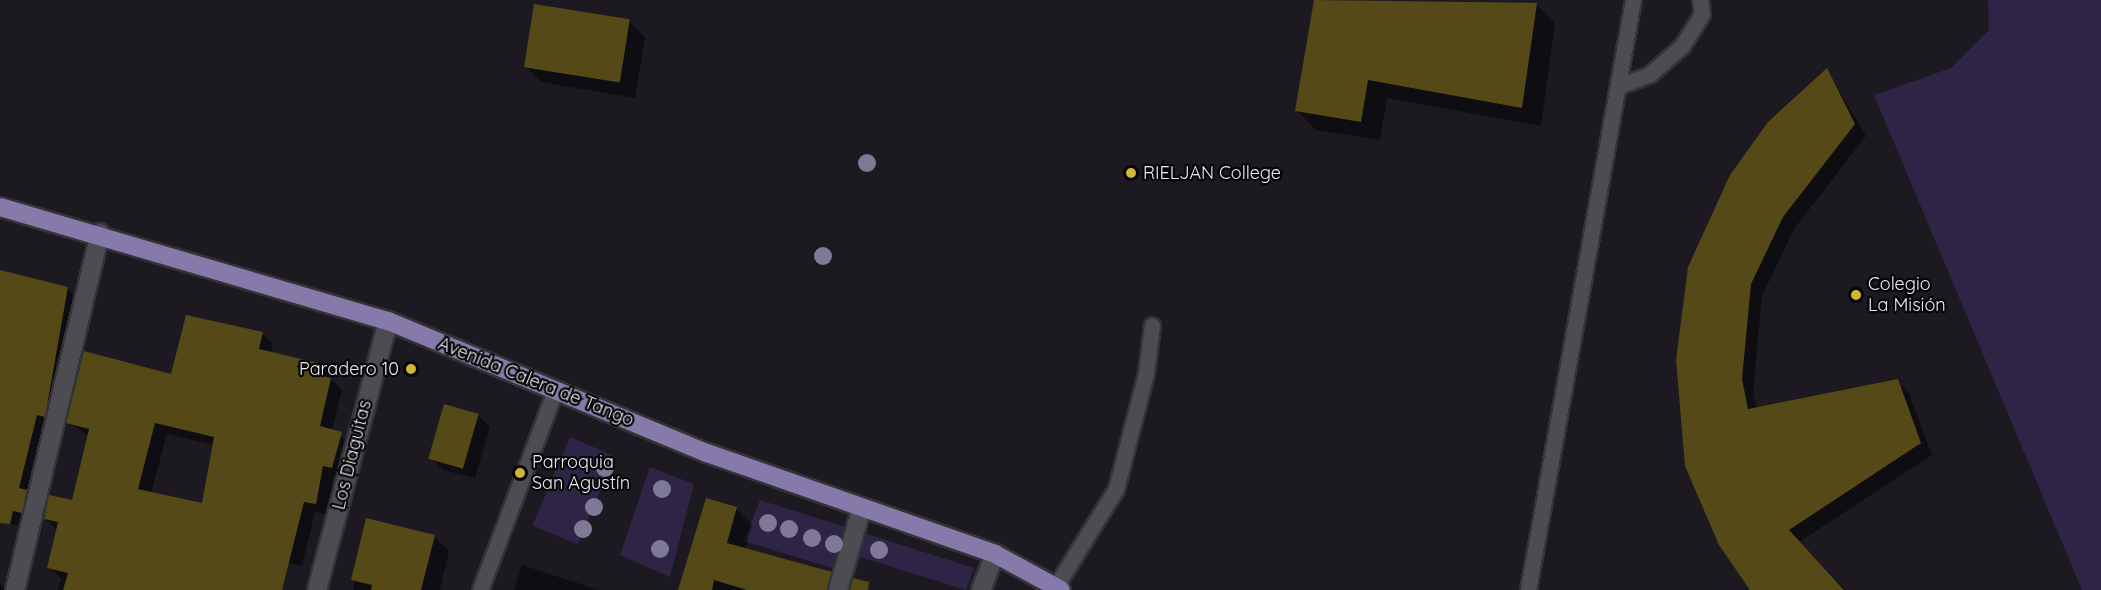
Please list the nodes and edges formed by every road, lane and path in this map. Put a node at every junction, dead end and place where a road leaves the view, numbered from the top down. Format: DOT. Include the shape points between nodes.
graph roads {
  1 [pos="1633,0"];
  2 [pos="1700,0"];
  3 [pos="1619,86"];
  4 [pos="0,207"];
  5 [pos="100,233"];
  6 [pos="388,321"];
  7 [pos="1152,325"];
  8 [pos="555,390"];
  9 [pos="861,507"];
  10 [pos="995,554"];
  11 [pos="1058,588"];
  12 [pos="15,590"];
  13 [pos="317,590"];
  14 [pos="480,590"];
  15 [pos="838,590"];
  16 [pos="981,590"];
  17 [pos="1528,590"];
  1 -- 3 [label="lane"];
  2 -- 3 [label="lane" via="1702,14 1682,46 1650,74"];
  3 -- 17 [label="lane"];
  4 -- 5 [label="main road, Avenida Calera de Tango"];
  5 -- 6 [label="main road, Avenida Calera de Tango"];
  5 -- 12 [label="street"];
  6 -- 8 [label="main road, Avenida Calera de Tango"];
  6 -- 13 [label="street, Los Diaguitas"];
  7 -- 11 [label="lane" via="1146,373 1116,489"];
  8 -- 9 [label="main road, Avenida Calera de Tango"];
  8 -- 14 [label="lane"];
  9 -- 10 [label="main road, Avenida Calera de Tango"];
  9 -- 15 [label="street"];
  10 -- 11 [label="main road, Avenida Calera de Tango"];
  10 -- 16 [label="street"];
}
